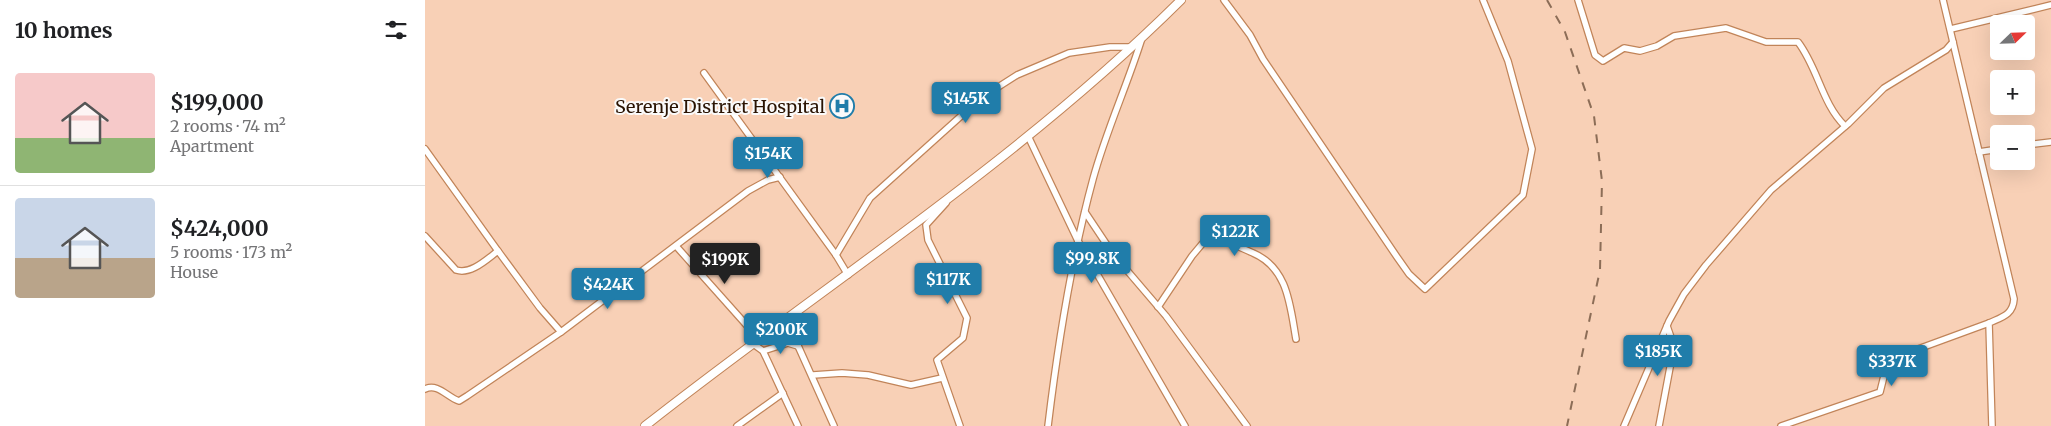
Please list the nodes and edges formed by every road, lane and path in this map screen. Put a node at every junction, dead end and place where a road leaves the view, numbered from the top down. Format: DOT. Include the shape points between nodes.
graph roads {
  1 [pos="1181,0"];
  2 [pos="1483,0"];
  3 [pos="1578,0"];
  4 [pos="1943,0"];
  5 [pos="1226,1"];
  6 [pos="2051,5"];
  7 [pos="1951,29"];
  8 [pos="1142,38"];
  9 [pos="1953,42"];
  10 [pos="1132,47"];
  11 [pos="704,73"];
  12 [pos="1845,126"];
  13 [pos="1028,136"];
  14 [pos="2051,142"];
  15 [pos="2035,144"];
  16 [pos="425,149"];
  17 [pos="1990,150"];
  18 [pos="1979,152"];
  19 [pos="779,177"];
  20 [pos="959,189"];
  21 [pos="1085,212"];
  22 [pos="425,236"];
  23 [pos="1078,241"];
  24 [pos="676,246"];
  25 [pos="498,250"];
  26 [pos="836,255"];
  27 [pos="848,275"];
  28 [pos="1158,307"];
  29 [pos="786,319"];
  30 [pos="1989,323"];
  31 [pos="1667,326"];
  32 [pos="561,332"];
  33 [pos="1296,339"];
  34 [pos="755,341"];
  35 [pos="798,346"];
  36 [pos="763,351"];
  37 [pos="813,374"];
  38 [pos="942,378"];
  39 [pos="425,388"];
  40 [pos="783,393"];
  41 [pos="645,426"];
  42 [pos="737,426"];
  43 [pos="798,426"];
  44 [pos="834,426"];
  45 [pos="960,426"];
  46 [pos="1048,426"];
  47 [pos="1185,426"];
  48 [pos="1247,426"];
  49 [pos="1624,426"];
  50 [pos="1659,426"];
  51 [pos="1781,426"];
  52 [pos="1992,426"];
  1 -- 8 [label="main road"];
  2 -- 5 [label="street" via="1508,61 1532,149 1523,196 1425,289 1397,258"];
  3 -- 12 [label="street" via="1595,54 1603,61 1624,48 1641,51 1674,36 1726,28 1766,42 1798,42 1807,52 1834,115"];
  4 -- 7 [label="street"];
  6 -- 7 [label="street"];
  7 -- 9 [label="street"];
  8 -- 10 [label="main road"];
  8 -- 21 [label="street" via="1106,136"];
  9 -- 12 [label="street" via="1946,50 1884,88"];
  9 -- 18 [label="street"];
  10 -- 13 [label="main road"];
  10 -- 26 [label="street" via="1069,53 1017,75 981,98 870,198"];
  11 -- 19 [label="street"];
  12 -- 31 [label="street" via="1771,190 1706,264 1684,294"];
  13 -- 20 [label="main road"];
  13 -- 23 [label="street"];
  14 -- 15 [label="street"];
  16 -- 25 [label="street"];
  17 -- 18 [label="street"];
  18 -- 30 [label="street" via="2014,300 2009,314"];
  19 -- 24 [label="street" via="748,191"];
  19 -- 26 [label="street"];
  20 -- 27 [label="main road"];
  20 -- 38 [label="street" via="926,225 928,240 967,318 963,338 937,360"];
  21 -- 23 [label="street"];
  21 -- 28 [label="street" via="1113,254"];
  22 -- 25 [label="street" via="461,272 471,269"];
  23 -- 46 [label="street" via="1067,292"];
  23 -- 47 [label="street"];
  24 -- 32 [label="street"];
  24 -- 34 [label="street"];
  25 -- 32 [label="street"];
  26 -- 27 [label="street"];
  27 -- 29 [label="main road"];
  28 -- 33 [label="street" via="1213,231 1232,245 1267,260 1276,269 1288,296"];
  28 -- 48 [label="street"];
  29 -- 34 [label="main road"];
  29 -- 35 [label="street"];
  30 -- 51 [label="street" via="1888,360 1879,392"];
  30 -- 52 [label="street"];
  31 -- 49 [label="street"];
  31 -- 50 [label="street" via="1674,346"];
  32 -- 39 [label="street" via="459,401 438,388"];
  34 -- 36 [label="street"];
  34 -- 41 [label="main road"];
  35 -- 36 [label="street" via="788,343"];
  35 -- 37 [label="street"];
  36 -- 40 [label="street"];
  37 -- 38 [label="street" via="868,375 911,385"];
  37 -- 44 [label="street"];
  38 -- 45 [label="street"];
  40 -- 42 [label="street"];
  40 -- 43 [label="street"];
}
